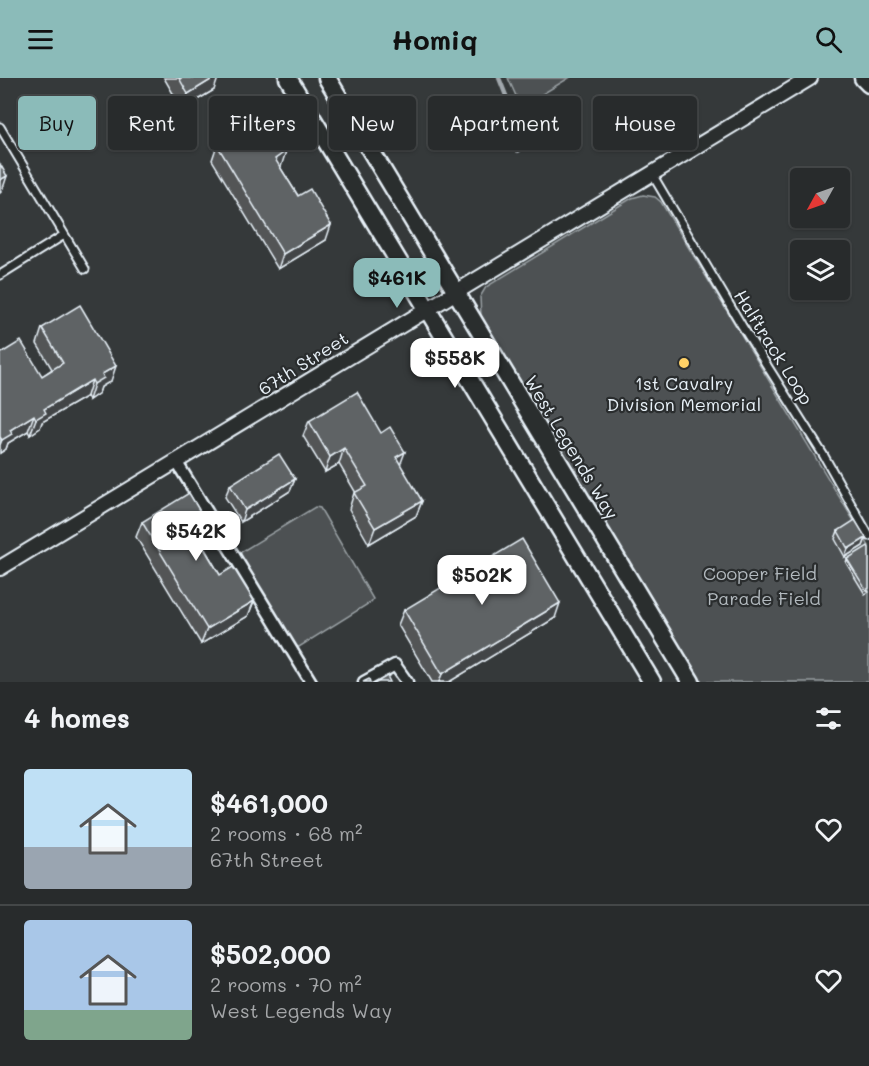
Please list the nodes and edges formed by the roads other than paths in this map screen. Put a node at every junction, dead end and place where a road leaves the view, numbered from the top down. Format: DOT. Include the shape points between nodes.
graph roads {
  1 [pos="288,78"];
  2 [pos="327,78"];
  3 [pos="810,78"];
  4 [pos="863,78"];
  5 [pos="869,84"];
  6 [pos="0,127"];
  7 [pos="652,174"];
  8 [pos="64,235"];
  9 [pos="85,269"];
  10 [pos="0,275"];
  11 [pos="455,292"];
  12 [pos="427,309"];
  13 [pos="176,460"];
  14 [pos="869,536"];
  15 [pos="0,568"];
  16 [pos="311,682"];
  17 [pos="364,682"];
  18 [pos="407,682"];
  19 [pos="652,682"];
  20 [pos="691,682"];
  1 -- 12 [label="street"];
  2 -- 11 [label="street, West Legends Way"];
  3 -- 7 [label="street, 67th Street"];
  4 -- 5 [label="street"];
  6 -- 8 [label="lane"];
  7 -- 11 [label="street, 67th Street"];
  7 -- 14 [label="lane, Halftrack Loop"];
  8 -- 9 [label="lane"];
  8 -- 10 [label="lane"];
  11 -- 12 [label="street, 67th Street"];
  11 -- 20 [label="street, West Legends Way"];
  12 -- 13 [label="street, 67th Street"];
  12 -- 19 [label="street"];
  13 -- 15 [label="street, 67th Street"];
  13 -- 16 [label="street"];
  17 -- 18 [label="street" via="395,664"];
}
